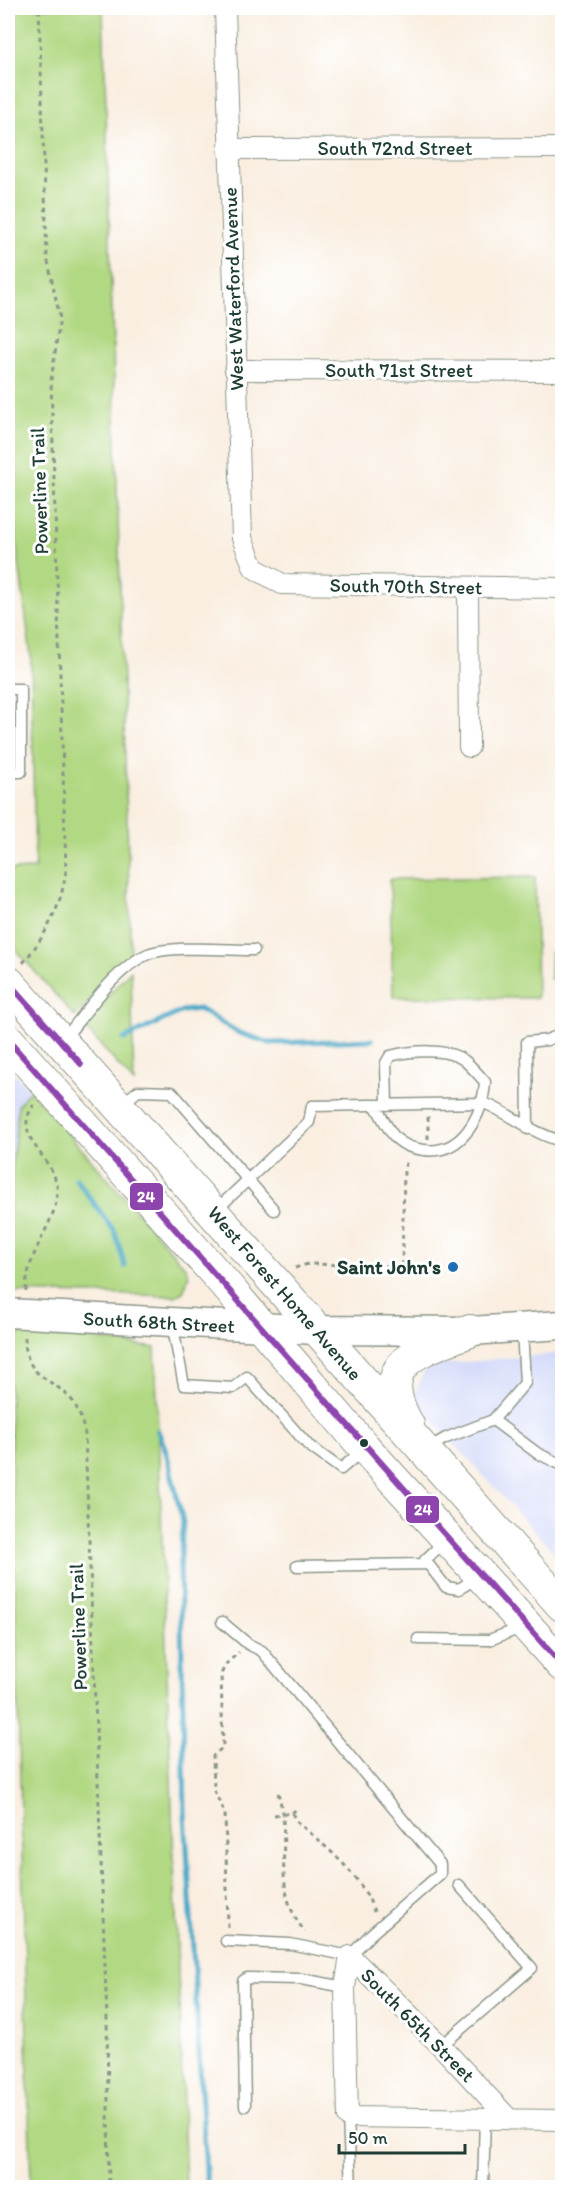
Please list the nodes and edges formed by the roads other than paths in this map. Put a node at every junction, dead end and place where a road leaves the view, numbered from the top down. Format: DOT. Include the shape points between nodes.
graph roads {
  1 [pos="225,8"];
  2 [pos="562,148"];
  3 [pos="228,149"];
  4 [pos="235,370"];
  5 [pos="562,371"];
  6 [pos="254,568"];
  7 [pos="468,588"];
  8 [pos="562,588"];
  9 [pos="8,689"];
  10 [pos="469,747"];
  11 [pos="8,772"];
  12 [pos="254,950"];
  13 [pos="15,973"];
  14 [pos="562,1034"];
  15 [pos="62,1042"];
  16 [pos="11,1051"];
  17 [pos="484,1103"];
  18 [pos="375,1105"];
  19 [pos="387,1105"];
  20 [pos="119,1107"];
  21 [pos="528,1129"];
  22 [pos="562,1141"];
  23 [pos="248,1180"];
  24 [pos="274,1210"];
  25 [pos="214,1213"];
  26 [pos="17,1313"];
  27 [pos="172,1323"];
  28 [pos="562,1325"];
  29 [pos="522,1326"];
  30 [pos="260,1328"];
  31 [pos="316,1330"];
  32 [pos="470,1330"];
  33 [pos="493,1420"];
  34 [pos="421,1446"];
  35 [pos="365,1448"];
  36 [pos="562,1465"];
  37 [pos="448,1539"];
  38 [pos="427,1564"];
  39 [pos="297,1566"];
  40 [pos="480,1575"];
  41 [pos="562,1605"];
  42 [pos="222,1622"];
  43 [pos="527,1626"];
  44 [pos="418,1639"];
  45 [pos="562,1665"];
  46 [pos="459,1885"];
  47 [pos="227,1941"];
  48 [pos="350,1956"];
  49 [pos="345,1988"];
  50 [pos="441,2046"];
  51 [pos="245,2106"];
  52 [pos="348,2117"];
  53 [pos="485,2117"];
  54 [pos="508,2118"];
  55 [pos="562,2120"];
  56 [pos="351,2187"];
  57 [pos="483,2187"];
  1 -- 3 [label="street, West Waterford Avenue"];
  2 -- 3 [label="street, South 72nd Street"];
  3 -- 4 [label="street, West Waterford Avenue"];
  4 -- 5 [label="street, South 71st Street"];
  4 -- 6 [label="street, West Waterford Avenue" via="242,538"];
  6 -- 7 [label="street, South 70th Street" via="282,584"];
  7 -- 8 [label="street, South 70th Street"];
  7 -- 10 [label="street"];
  9 -- 11 [label="lane" via="21,689 21,772"];
  12 -- 15 [label="lane" via="149,954 121,973"];
  13 -- 15 [label="main road, West Forest Home Avenue"];
  14 -- 21 [label="lane" via="527,1042"];
  15 -- 20 [label="main road, West Forest Home Avenue"];
  16 -- 30 [label="main road, West Forest Home Avenue" via="225,1284"];
  17 -- 18 [label="lane" via="470,1130 455,1144 428,1150 411,1148 397,1140"];
  17 -- 19 [label="lane"];
  17 -- 19 [label="lane" via="485,1082 464,1060 450,1053 404,1053 390,1056 387,1063"];
  17 -- 21 [label="lane"];
  18 -- 19 [label="lane"];
  18 -- 23 [label="lane" via="312,1106 309,1122"];
  20 -- 23 [label="lane" via="138,1091 172,1092"];
  20 -- 25 [label="main road, West Forest Home Avenue"];
  21 -- 22 [label="lane"];
  23 -- 24 [label="lane"];
  23 -- 25 [label="lane"];
  25 -- 31 [label="main road, West Forest Home Avenue"];
  26 -- 27 [label="street, South 68th Street"];
  27 -- 30 [label="street, South 68th Street"];
  27 -- 35 [label="lane" via="184,1385 233,1388 247,1377 308,1446 340,1469"];
  28 -- 29 [label="street, South 68th Street"];
  29 -- 32 [label="street, South 68th Street"];
  29 -- 33 [label="lane" via="525,1383"];
  30 -- 31 [label="street, South 68th Street"];
  30 -- 35 [label="main road, West Forest Home Avenue"];
  31 -- 32 [label="street, South 68th Street"];
  31 -- 34 [label="main road, West Forest Home Avenue"];
  32 -- 34 [label="main road" via="413,1354 396,1375 398,1408"];
  33 -- 34 [label="lane"];
  33 -- 36 [label="lane" via="537,1454"];
  34 -- 41 [label="main road, West Forest Home Avenue"];
  35 -- 37 [label="main road, West Forest Home Avenue"];
  37 -- 38 [label="lane" via="427,1556"];
  37 -- 40 [label="main road, West Forest Home Avenue"];
  38 -- 39 [label="lane"];
  38 -- 40 [label="lane" via="450,1589 459,1589"];
  40 -- 43 [label="main road, West Forest Home Avenue"];
  42 -- 48 [label="lane" via="262,1651 440,1864 440,1874"];
  43 -- 44 [label="lane" via="489,1640"];
  43 -- 45 [label="main road, West Forest Home Avenue"];
  46 -- 50 [label="lane" via="532,1968"];
  47 -- 48 [label="lane" via="272,1942"];
  48 -- 49 [label="street, South 65th Street"];
  48 -- 50 [label="street, South 65th Street"];
  49 -- 51 [label="lane" via="301,1979 243,1981"];
  49 -- 52 [label="street, South 65th Street"];
  50 -- 54 [label="street, South 65th Street"];
  52 -- 53 [label="street"];
  52 -- 56 [label="lane"];
  53 -- 54 [label="street"];
  53 -- 57 [label="lane"];
  54 -- 55 [label="street"];
}
